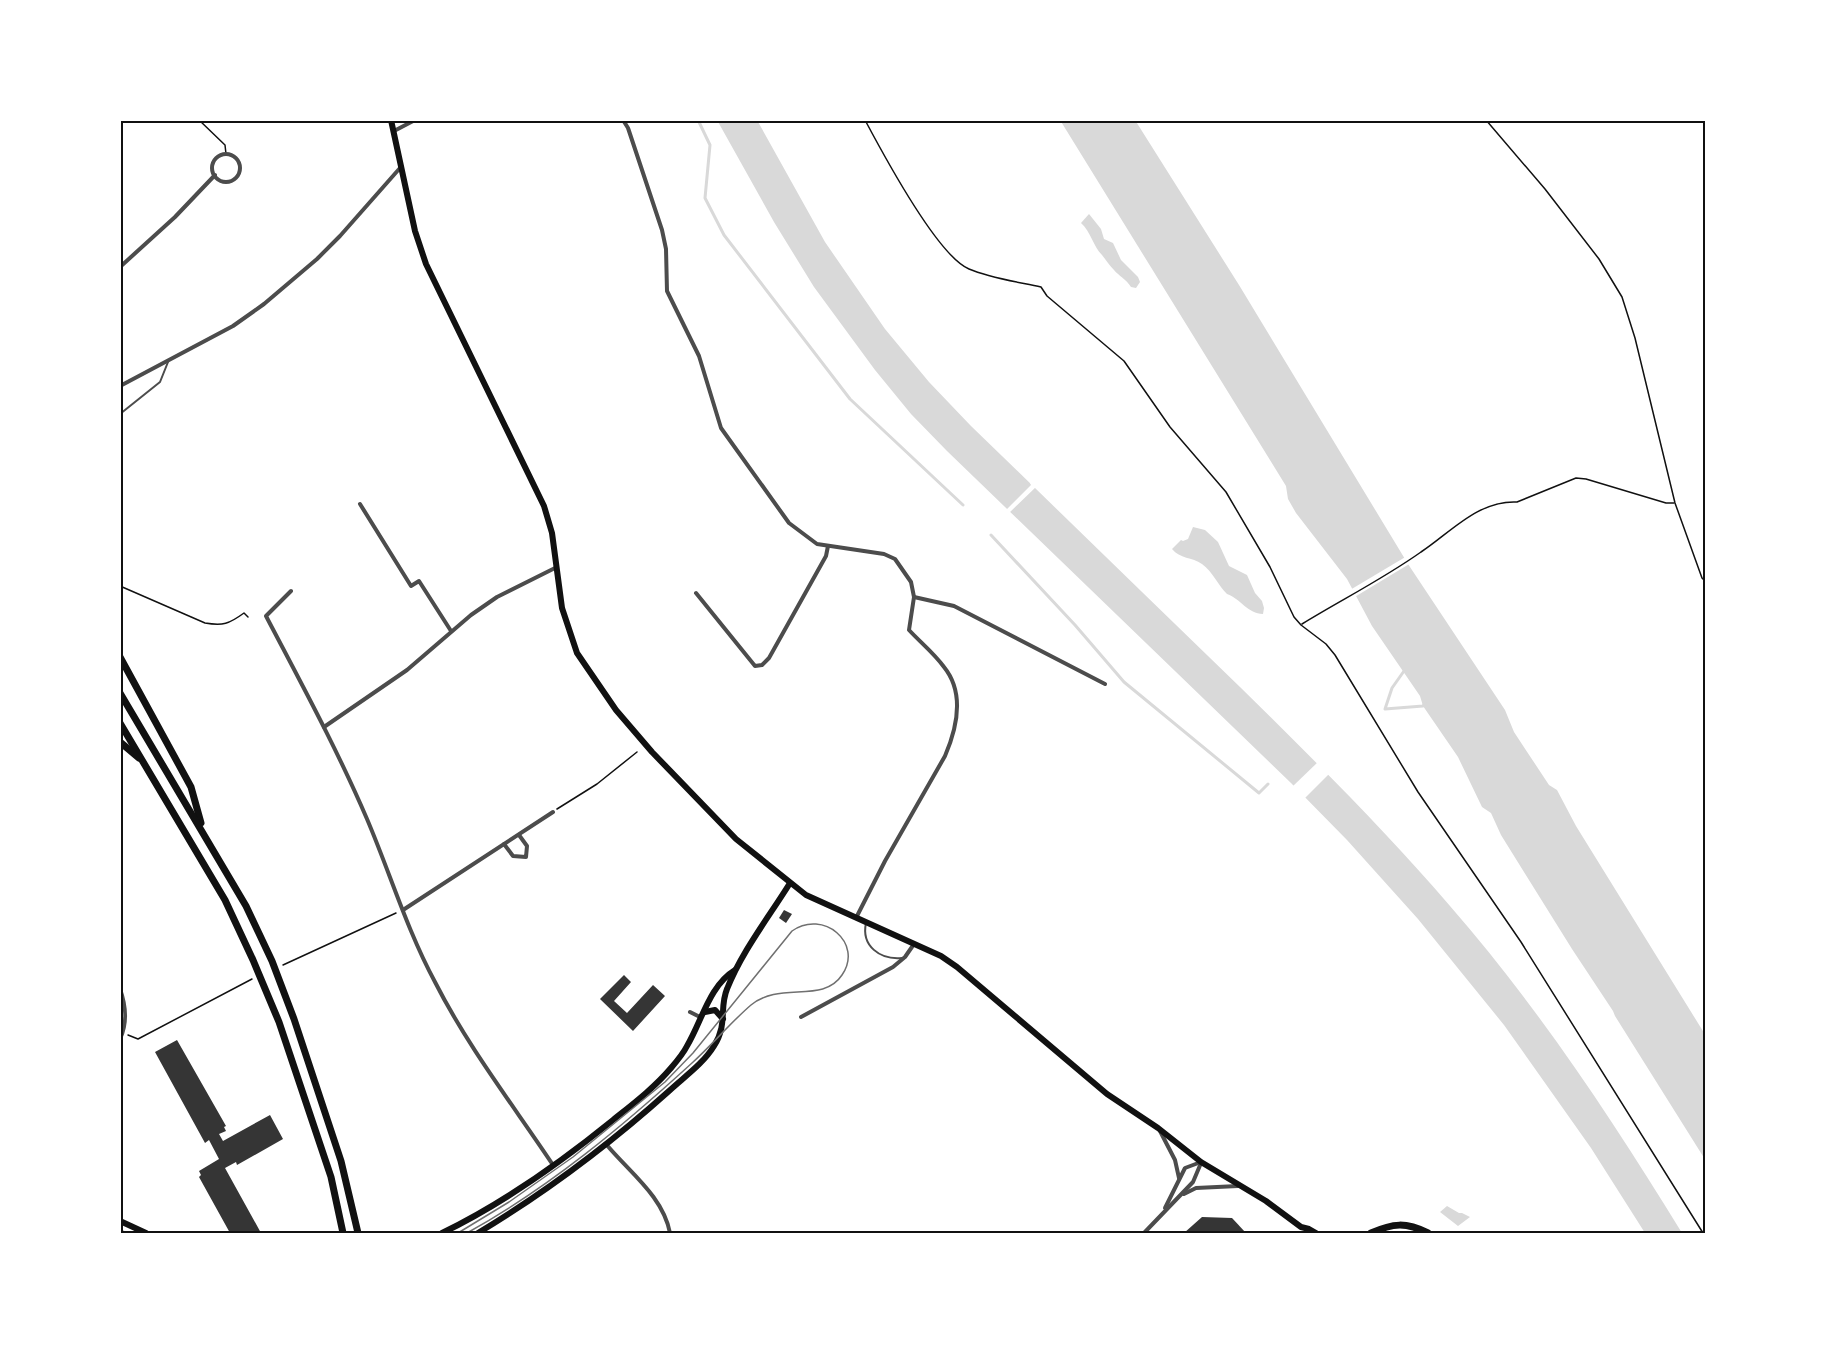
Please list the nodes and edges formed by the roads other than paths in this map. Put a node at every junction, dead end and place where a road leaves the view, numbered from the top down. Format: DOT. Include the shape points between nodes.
graph roads {
  1 [pos="391,120"];
  2 [pos="415,120"];
  3 [pos="623,120"];
  4 [pos="394,131"];
  5 [pos="400,168"];
  6 [pos="215,175"];
  7 [pos="120,267"];
  8 [pos="168,362"];
  9 [pos="120,386"];
  10 [pos="120,414"];
  11 [pos="360,504"];
  12 [pos="828,546"];
  13 [pos="556,567"];
  14 [pos="291,591"];
  15 [pos="696,593"];
  16 [pos="914,597"];
  17 [pos="451,631"];
  18 [pos="120,657"];
  19 [pos="1105,684"];
  20 [pos="120,693"];
  21 [pos="120,723"];
  22 [pos="324,727"];
  23 [pos="120,742"];
  24 [pos="143,762"];
  25 [pos="553,812"];
  26 [pos="205,834"];
  27 [pos="519,835"];
  28 [pos="504,844"];
  29 [pos="790,883"];
  30 [pos="403,910"];
  31 [pos="856,918"];
  32 [pos="866,923"];
  33 [pos="914,944"];
  34 [pos="905,957"];
  35 [pos="735,970"];
  36 [pos="120,989"];
  37 [pos="690,1012"];
  38 [pos="702,1015"];
  39 [pos="801,1017"];
  40 [pos="724,1019"];
  41 [pos="120,1039"];
  42 [pos="1158,1128"];
  43 [pos="606,1144"];
  44 [pos="1201,1162"];
  45 [pos="554,1166"];
  46 [pos="1179,1178"];
  47 [pos="1242,1186"];
  48 [pos="1180,1195"];
  49 [pos="1165,1209"];
  50 [pos="120,1221"];
  51 [pos="1301,1230"];
  52 [pos="146,1233"];
  53 [pos="343,1233"];
  54 [pos="358,1233"];
  55 [pos="442,1233"];
  56 [pos="478,1233"];
  57 [pos="670,1233"];
  58 [pos="1144,1233"];
  59 [pos="1316,1233"];
  60 [pos="1371,1233"];
  61 [pos="1428,1233"];
  1 -- 4 [label="main road"];
  2 -- 4 [label="street"];
  3 -- 12 [label="street" via="662,230 667,291 699,356 721,428 789,523 817,544"];
  4 -- 5 [label="main road"];
  5 -- 8 [label="street" via="340,236 277,293 233,326"];
  5 -- 13 [label="main road" via="426,264 544,506"];
  6 -- 6 [label="street" via="214,163 220,156 226,154 237,159 238,175 227,181"];
  6 -- 7 [label="street"];
  8 -- 9 [label="street"];
  8 -- 10 [label="lane" via="160,382"];
  11 -- 17 [label="street" via="411,586 419,581"];
  12 -- 15 [label="street" via="826,556 762,665 755,666"];
  12 -- 16 [label="street" via="895,559 911,582"];
  13 -- 17 [label="street" via="497,597"];
  13 -- 29 [label="main road" via="562,608 577,653 616,710 736,839"];
  14 -- 22 [label="street" via="266,616"];
  16 -- 19 [label="street" via="954,606"];
  16 -- 31 [label="street" via="909,630 946,669 957,699 957,718 934,776"];
  17 -- 22 [label="street" via="407,670"];
  18 -- 26 [label="highway" via="191,787"];
  20 -- 26 [label="highway"];
  21 -- 24 [label="highway"];
  22 -- 30 [label="street"];
  23 -- 24 [label="highway"];
  24 -- 53 [label="highway" via="225,900 254,960 331,1177"];
  25 -- 27 [label="street"];
  26 -- 54 [label="highway" via="272,961 341,1161"];
  27 -- 28 [label="street"];
  27 -- 28 [label="street" via="527,846 526,857 513,856"];
  28 -- 30 [label="street"];
  29 -- 31 [label="main road" via="806,895"];
  29 -- 35 [label="main road"];
  30 -- 45 [label="street" via="421,955 455,1019"];
  31 -- 32 [label="main road"];
  32 -- 33 [label="main road"];
  32 -- 34 [label="lane" via="864,935 869,946 892,957"];
  33 -- 34 [label="street"];
  33 -- 42 [label="main road" via="957,967 1107,1094"];
  34 -- 39 [label="street"];
  35 -- 38 [label="main road" via="725,977"];
  35 -- 40 [label="main road" via="725,994"];
  36 -- 41 [label="street" via="126,1010"];
  37 -- 38 [label="street"];
  38 -- 40 [label="main road" via="715,1010"];
  38 -- 45 [label="main road" via="687,1047 669,1070"];
  40 -- 43 [label="main road" via="719,1036 703,1059"];
  42 -- 44 [label="main road"];
  42 -- 46 [label="street" via="1175,1160"];
  43 -- 56 [label="main road"];
  43 -- 57 [label="street" via="653,1196"];
  44 -- 46 [label="street" via="1185,1168"];
  44 -- 47 [label="main road"];
  44 -- 48 [label="street" via="1193,1182"];
  45 -- 55 [label="main road" via="485,1211"];
  46 -- 49 [label="street"];
  47 -- 48 [label="street" via="1196,1188"];
  47 -- 51 [label="main road"];
  48 -- 49 [label="street"];
  49 -- 58 [label="street"];
  50 -- 52 [label="main road"];
  51 -- 59 [label="main road" via="1309,1228"];
  60 -- 61 [label="highway" via="1388,1225 1410,1225"];
}
